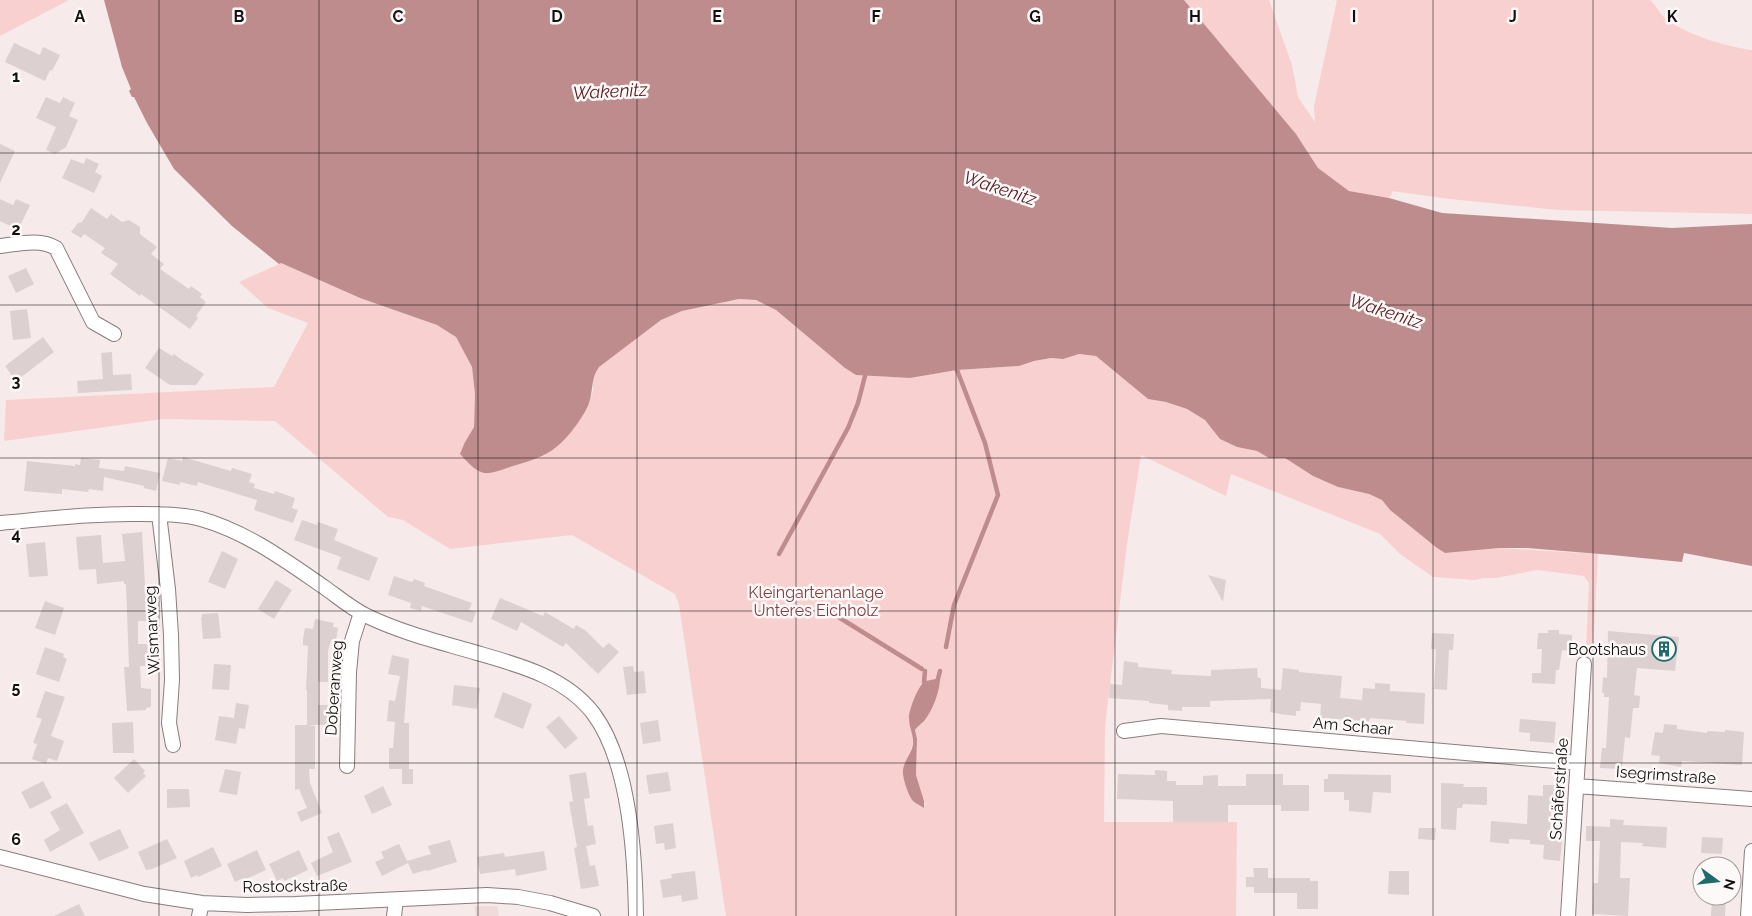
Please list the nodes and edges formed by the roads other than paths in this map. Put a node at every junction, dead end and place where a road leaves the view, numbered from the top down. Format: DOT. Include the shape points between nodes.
graph roads {
  1 [pos="0,246"];
  2 [pos="114,334"];
  3 [pos="159,514"];
  4 [pos="0,523"];
  5 [pos="361,613"];
  6 [pos="1584,664"];
  7 [pos="1124,731"];
  8 [pos="172,745"];
  9 [pos="1578,763"];
  10 [pos="346,766"];
  11 [pos="1576,786"];
  12 [pos="1752,799"];
  13 [pos="1752,851"];
  14 [pos="0,857"];
  15 [pos="396,900"];
  16 [pos="200,910"];
  17 [pos="394,916"];
  18 [pos="593,916"];
  19 [pos="636,916"];
  20 [pos="1568,916"];
  21 [pos="1748,916"];
  1 -- 2 [label="street" via="40,242 56,248 93,322"];
  3 -- 4 [label="street" via="111,514"];
  3 -- 5 [label="street" via="200,519 251,540"];
  3 -- 8 [label="street, Wismarweg" via="171,635 169,723"];
  5 -- 10 [label="street, Doberanweg" via="352,641"];
  5 -- 19 [label="street" via="406,633 538,672 578,696 594,714 612,747 622,784 636,880"];
  6 -- 9 [label="street, Schäferstraße"];
  7 -- 9 [label="street, Am Schaar" via="1161,726"];
  9 -- 11 [label="street, Schäferstraße"];
  11 -- 12 [label="street, Isegrimstraße"];
  11 -- 20 [label="street, Schäferstraße"];
  13 -- 21 [label="street"];
  14 -- 16 [label="street, Rostockstraße"];
  15 -- 16 [label="street, Rostockstraße"];
  15 -- 17 [label="street"];
  15 -- 18 [label="street, Rostockstraße" via="487,895 518,897"];
}
